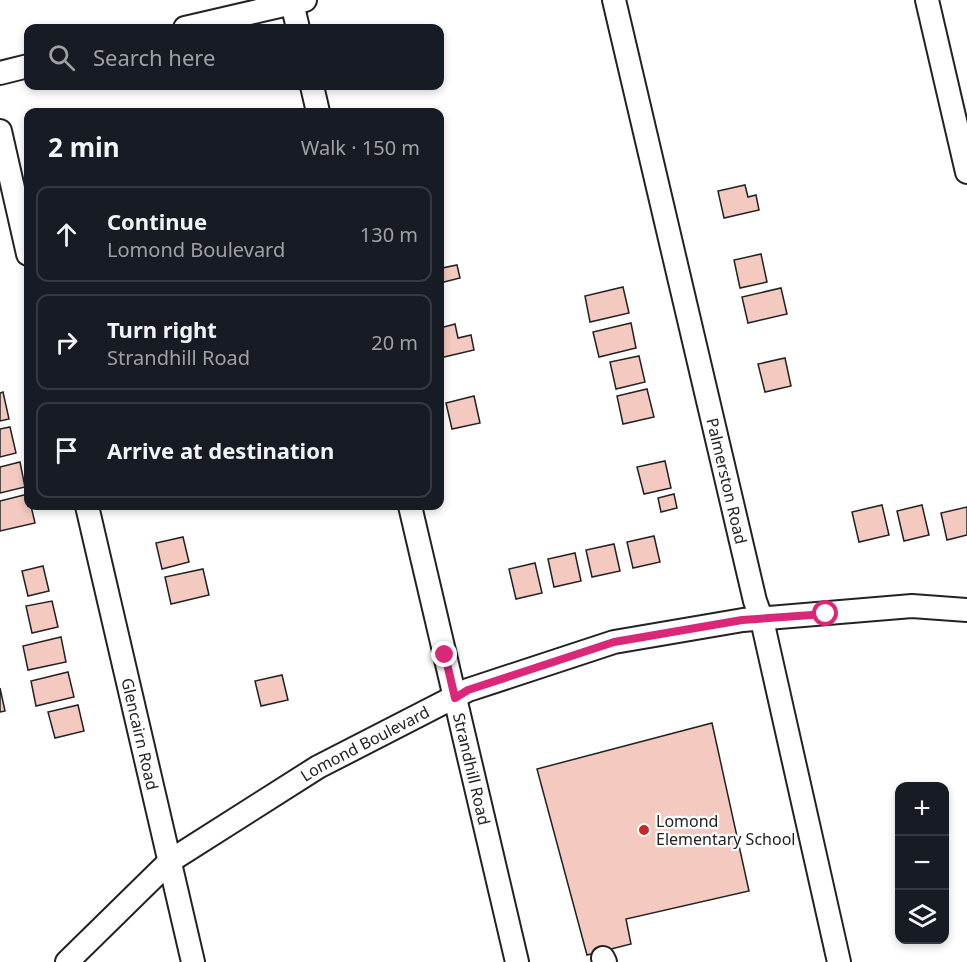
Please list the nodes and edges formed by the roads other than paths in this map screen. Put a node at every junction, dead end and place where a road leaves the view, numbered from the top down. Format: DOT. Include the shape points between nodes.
graph roads {
  1 [pos="614,0"];
  2 [pos="927,0"];
  3 [pos="299,2"];
  4 [pos="203,24"];
  5 [pos="298,24"];
  6 [pos="24,67"];
  7 [pos="0,72"];
  8 [pos="313,90"];
  9 [pos="317,108"];
  10 [pos="0,131"];
  11 [pos="967,172"];
  12 [pos="24,236"];
  13 [pos="88,510"];
  14 [pos="411,510"];
  15 [pos="967,610"];
  16 [pos="762,620"];
  17 [pos="455,698"];
  18 [pos="170,861"];
  19 [pos="66,962"];
  20 [pos="193,962"];
  21 [pos="517,962"];
  22 [pos="839,962"];
  1 -- 16 [label="street, Palmerston Road"];
  2 -- 11 [label="street"];
  3 -- 4 [label="street"];
  3 -- 5 [label="street"];
  6 -- 7 [label="street"];
  8 -- 9 [label="street"];
  10 -- 12 [label="street"];
  13 -- 18 [label="street, Glencairn Road"];
  14 -- 17 [label="street, Strandhill Road"];
  15 -- 16 [label="street, Lomond Boulevard" via="912,606"];
  16 -- 17 [label="street, Lomond Boulevard" via="614,642 468,690"];
  16 -- 22 [label="street, Palmerston Road"];
  17 -- 18 [label="street, Lomond Boulevard" via="318,767"];
  17 -- 21 [label="street, Strandhill Road"];
  18 -- 19 [label="street, Lomond Boulevard"];
  18 -- 20 [label="street, Glencairn Road"];
}
